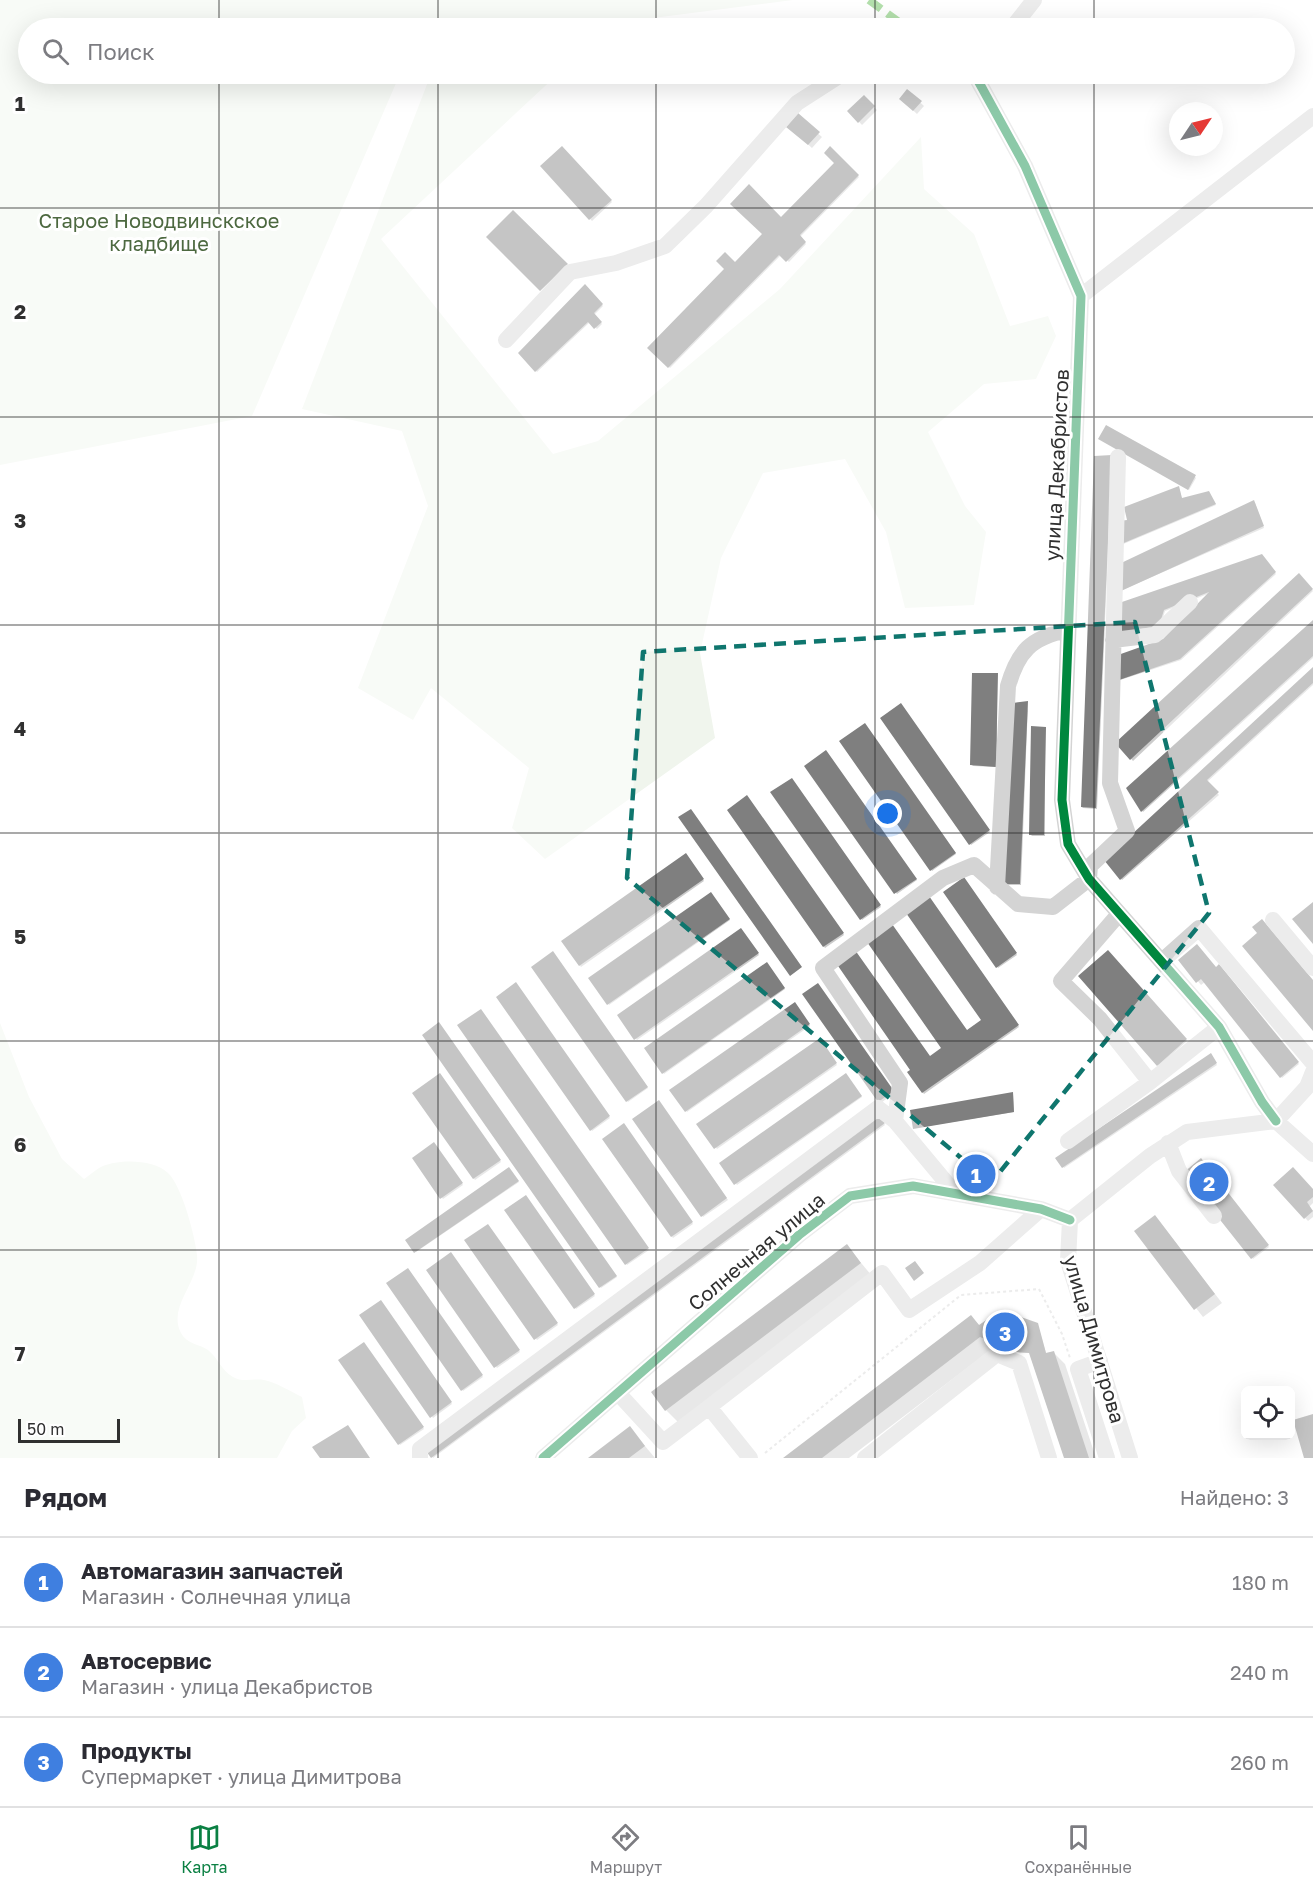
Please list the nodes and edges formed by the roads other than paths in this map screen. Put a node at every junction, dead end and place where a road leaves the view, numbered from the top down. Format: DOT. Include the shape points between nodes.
graph roads {
  1 [pos="1034,0"];
  2 [pos="1020,18"];
  3 [pos="826,84"];
  4 [pos="980,84"];
  5 [pos="1313,116"];
  6 [pos="1081,297"];
  7 [pos="506,340"];
  8 [pos="1118,457"];
  9 [pos="1190,602"];
  10 [pos="1067,630"];
  11 [pos="1113,640"];
  12 [pos="1089,879"];
  13 [pos="997,887"];
  14 [pos="1118,915"];
  15 [pos="1273,920"];
  16 [pos="1162,961"];
  17 [pos="1313,968"];
  18 [pos="1219,1027"];
  19 [pos="1313,1063"];
  20 [pos="1313,1072"];
  21 [pos="1150,1082"];
  22 [pos="895,1121"];
  23 [pos="1276,1121"];
  24 [pos="1068,1141"];
  25 [pos="1168,1143"];
  26 [pos="1313,1154"];
  27 [pos="955,1193"];
  28 [pos="1041,1209"];
  29 [pos="1214,1216"];
  30 [pos="1070,1220"];
  31 [pos="1100,1361"];
  32 [pos="618,1393"];
  33 [pos="709,1407"];
  34 [pos="660,1450"];
  35 [pos="420,1458"];
  36 [pos="543,1458"];
  37 [pos="750,1458"];
  38 [pos="865,1458"];
  39 [pos="1049,1458"];
  40 [pos="1107,1458"];
  41 [pos="1130,1458"];
  1 -- 2 [label="street"];
  3 -- 7 [label="street" via="797,103 665,246 616,264 570,272"];
  4 -- 6 [label="street, улица Декабристов" via="1025,166"];
  5 -- 6 [label="street"];
  6 -- 10 [label="street, улица Декабристов"];
  8 -- 11 [label="street"];
  9 -- 11 [label="street" via="1155,634"];
  10 -- 12 [label="street, улица Декабристов" via="1062,800 1068,844"];
  10 -- 13 [label="street" via="1047,635 1026,648 1014,666 1008,686"];
  11 -- 12 [label="street" via="1110,783 1127,831 1090,866"];
  12 -- 13 [label="street" via="1053,907 1018,904"];
  12 -- 14 [label="street, улица Декабристов"];
  13 -- 22 [label="street" via="974,865 943,878 823,968 900,1083"];
  14 -- 16 [label="street, улица Декабристов"];
  14 -- 21 [label="street" via="1061,981 1100,1019"];
  15 -- 17 [label="street"];
  16 -- 18 [label="street, улица Декабристов"];
  16 -- 19 [label="street" via="1199,928"];
  18 -- 21 [label="street"];
  18 -- 23 [label="street, улица Декабристов"];
  20 -- 23 [label="street" via="1307,1087"];
  21 -- 24 [label="street"];
  22 -- 27 [label="street"];
  22 -- 35 [label="street" via="878,1108 420,1449"];
  23 -- 25 [label="street" via="1205,1128 1187,1132"];
  23 -- 26 [label="street"];
  25 -- 29 [label="street" via="1179,1171"];
  25 -- 30 [label="street"];
  27 -- 28 [label="street, Солнечная улица"];
  27 -- 32 [label="street, Солнечная улица" via="913,1186 850,1196 799,1235"];
  28 -- 30 [label="street, Солнечная улица"];
  28 -- 33 [label="street" via="980,1263 909,1310 882,1274"];
  30 -- 31 [label="street, улица Димитрова" via="1068,1261"];
  31 -- 40 [label="street" via="1078,1369"];
  31 -- 41 [label="street, улица Димитрова"];
  32 -- 34 [label="street"];
  32 -- 36 [label="street, Солнечная улица"];
  33 -- 34 [label="street"];
  33 -- 37 [label="street"];
  38 -- 39 [label="street" via="997,1354 1019,1363"];
}
